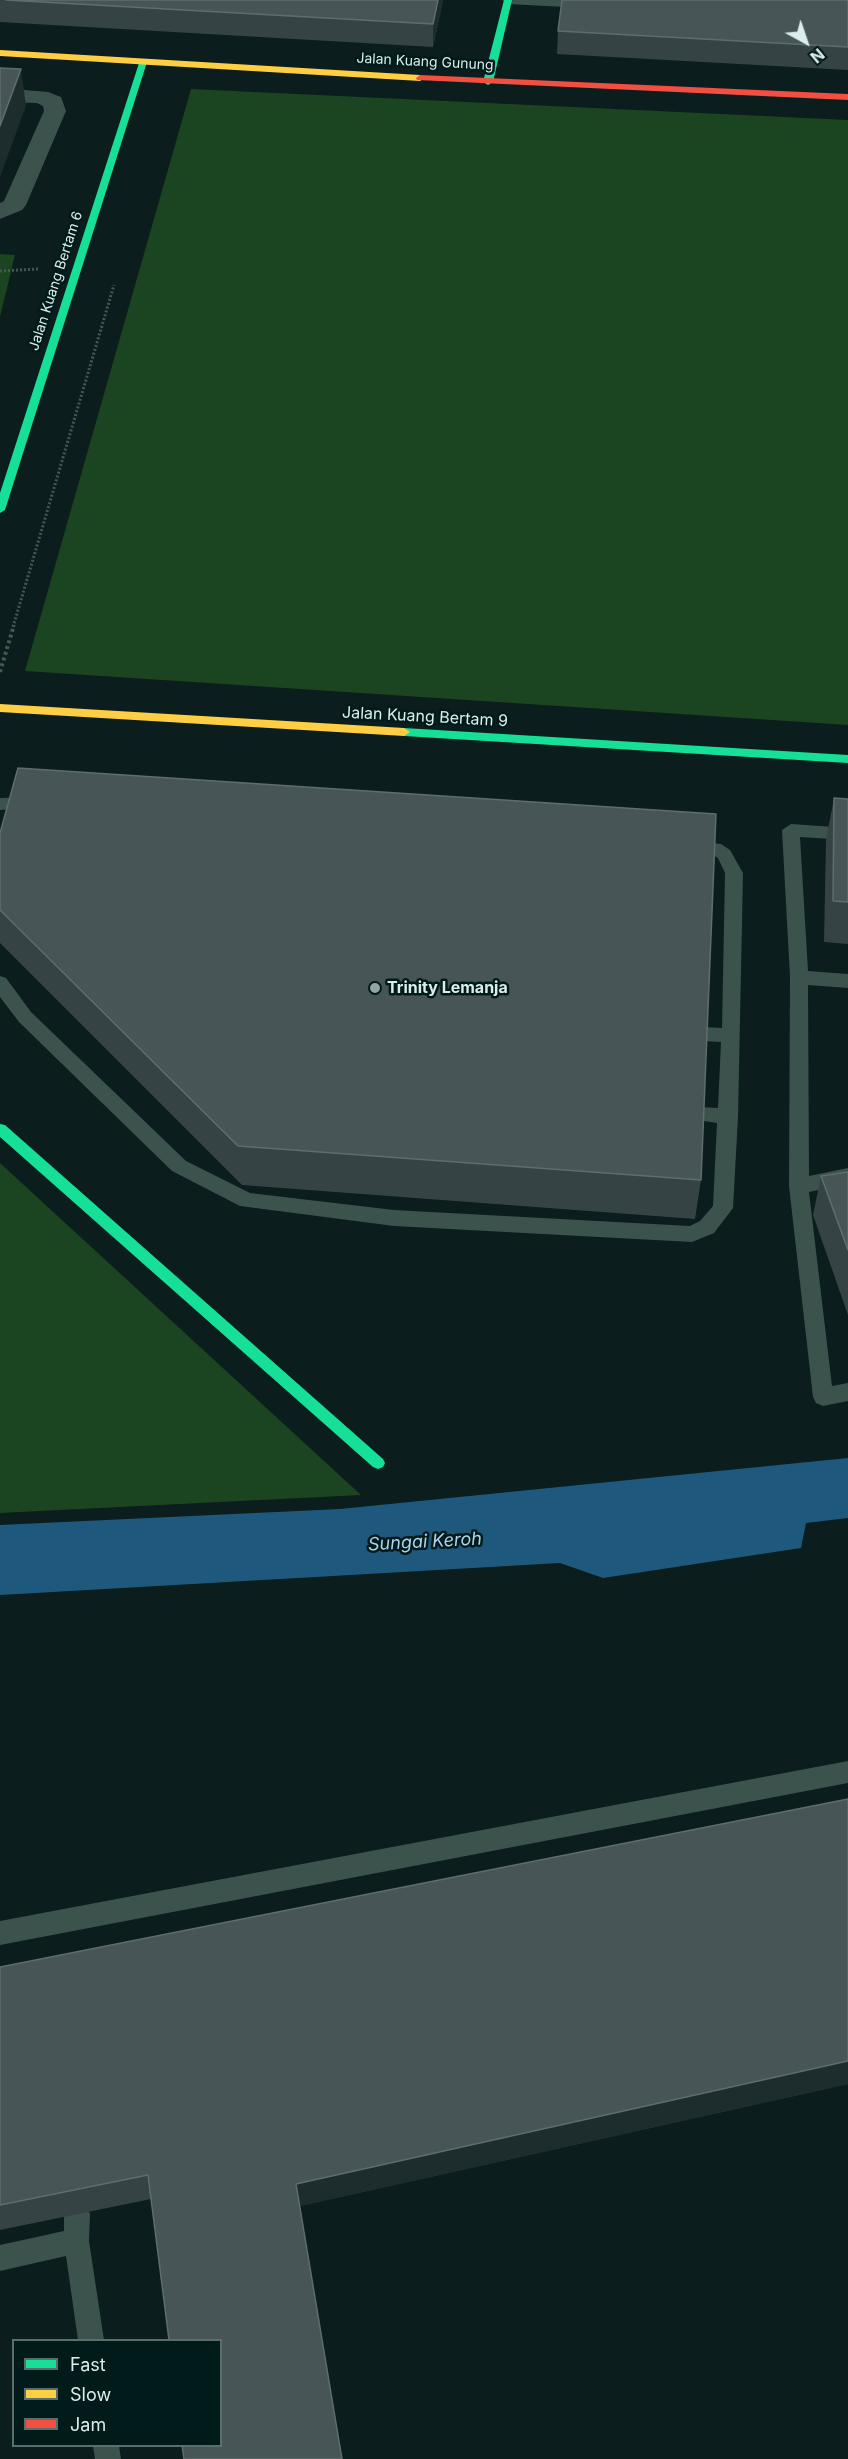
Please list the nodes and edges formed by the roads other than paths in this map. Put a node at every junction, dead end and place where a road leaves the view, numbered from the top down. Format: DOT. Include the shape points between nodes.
graph roads {
  1 [pos="508,0"];
  2 [pos="602,5"];
  3 [pos="0,53"];
  4 [pos="143,62"];
  5 [pos="488,82"];
  6 [pos="0,95"];
  7 [pos="848,97"];
  8 [pos="0,212"];
  9 [pos="0,510"];
  10 [pos="0,708"];
  11 [pos="848,759"];
  12 [pos="5,803"];
  13 [pos="53,803"];
  14 [pos="4,824"];
  15 [pos="848,834"];
  16 [pos="669,845"];
  17 [pos="799,977"];
  18 [pos="848,981"];
  19 [pos="0,983"];
  20 [pos="703,1034"];
  21 [pos="731,1035"];
  22 [pos="699,1114"];
  23 [pos="729,1117"];
  24 [pos="0,1129"];
  25 [pos="848,1176"];
  26 [pos="799,1186"];
  27 [pos="848,1392"];
  28 [pos="378,1463"];
  29 [pos="848,1772"];
  30 [pos="0,1934"];
  31 [pos="77,2214"];
  32 [pos="76,2241"];
  33 [pos="0,2258"];
  34 [pos="91,2339"];
  1 -- 2 [label="lane"];
  1 -- 5 [label="street"];
  3 -- 4 [label="street, Jalan Kuang Gunung"];
  4 -- 5 [label="street, Jalan Kuang Gunung"];
  4 -- 9 [label="street, Jalan Kuang Bertam 6"];
  5 -- 7 [label="street, Jalan Kuang Gunung"];
  6 -- 8 [label="street" via="40,97 53,102 55,111 14,205"];
  10 -- 11 [label="street, Jalan Kuang Bertam 9"];
  12 -- 13 [label="lane"];
  12 -- 14 [label="lane"];
  15 -- 17 [label="lane" via="791,830"];
  16 -- 21 [label="lane" via="715,848 724,854 734,873"];
  17 -- 18 [label="lane"];
  17 -- 26 [label="lane"];
  19 -- 23 [label="lane" via="25,1017 179,1166 247,1200 394,1218 692,1234 707,1227 723,1208"];
  20 -- 21 [label="lane"];
  21 -- 23 [label="lane"];
  22 -- 23 [label="lane"];
  24 -- 28 [label="street"];
  25 -- 26 [label="lane"];
  26 -- 27 [label="lane" via="823,1397"];
  29 -- 30 [label="lane"];
  31 -- 32 [label="lane"];
  32 -- 33 [label="lane"];
  32 -- 34 [label="lane"];
}
